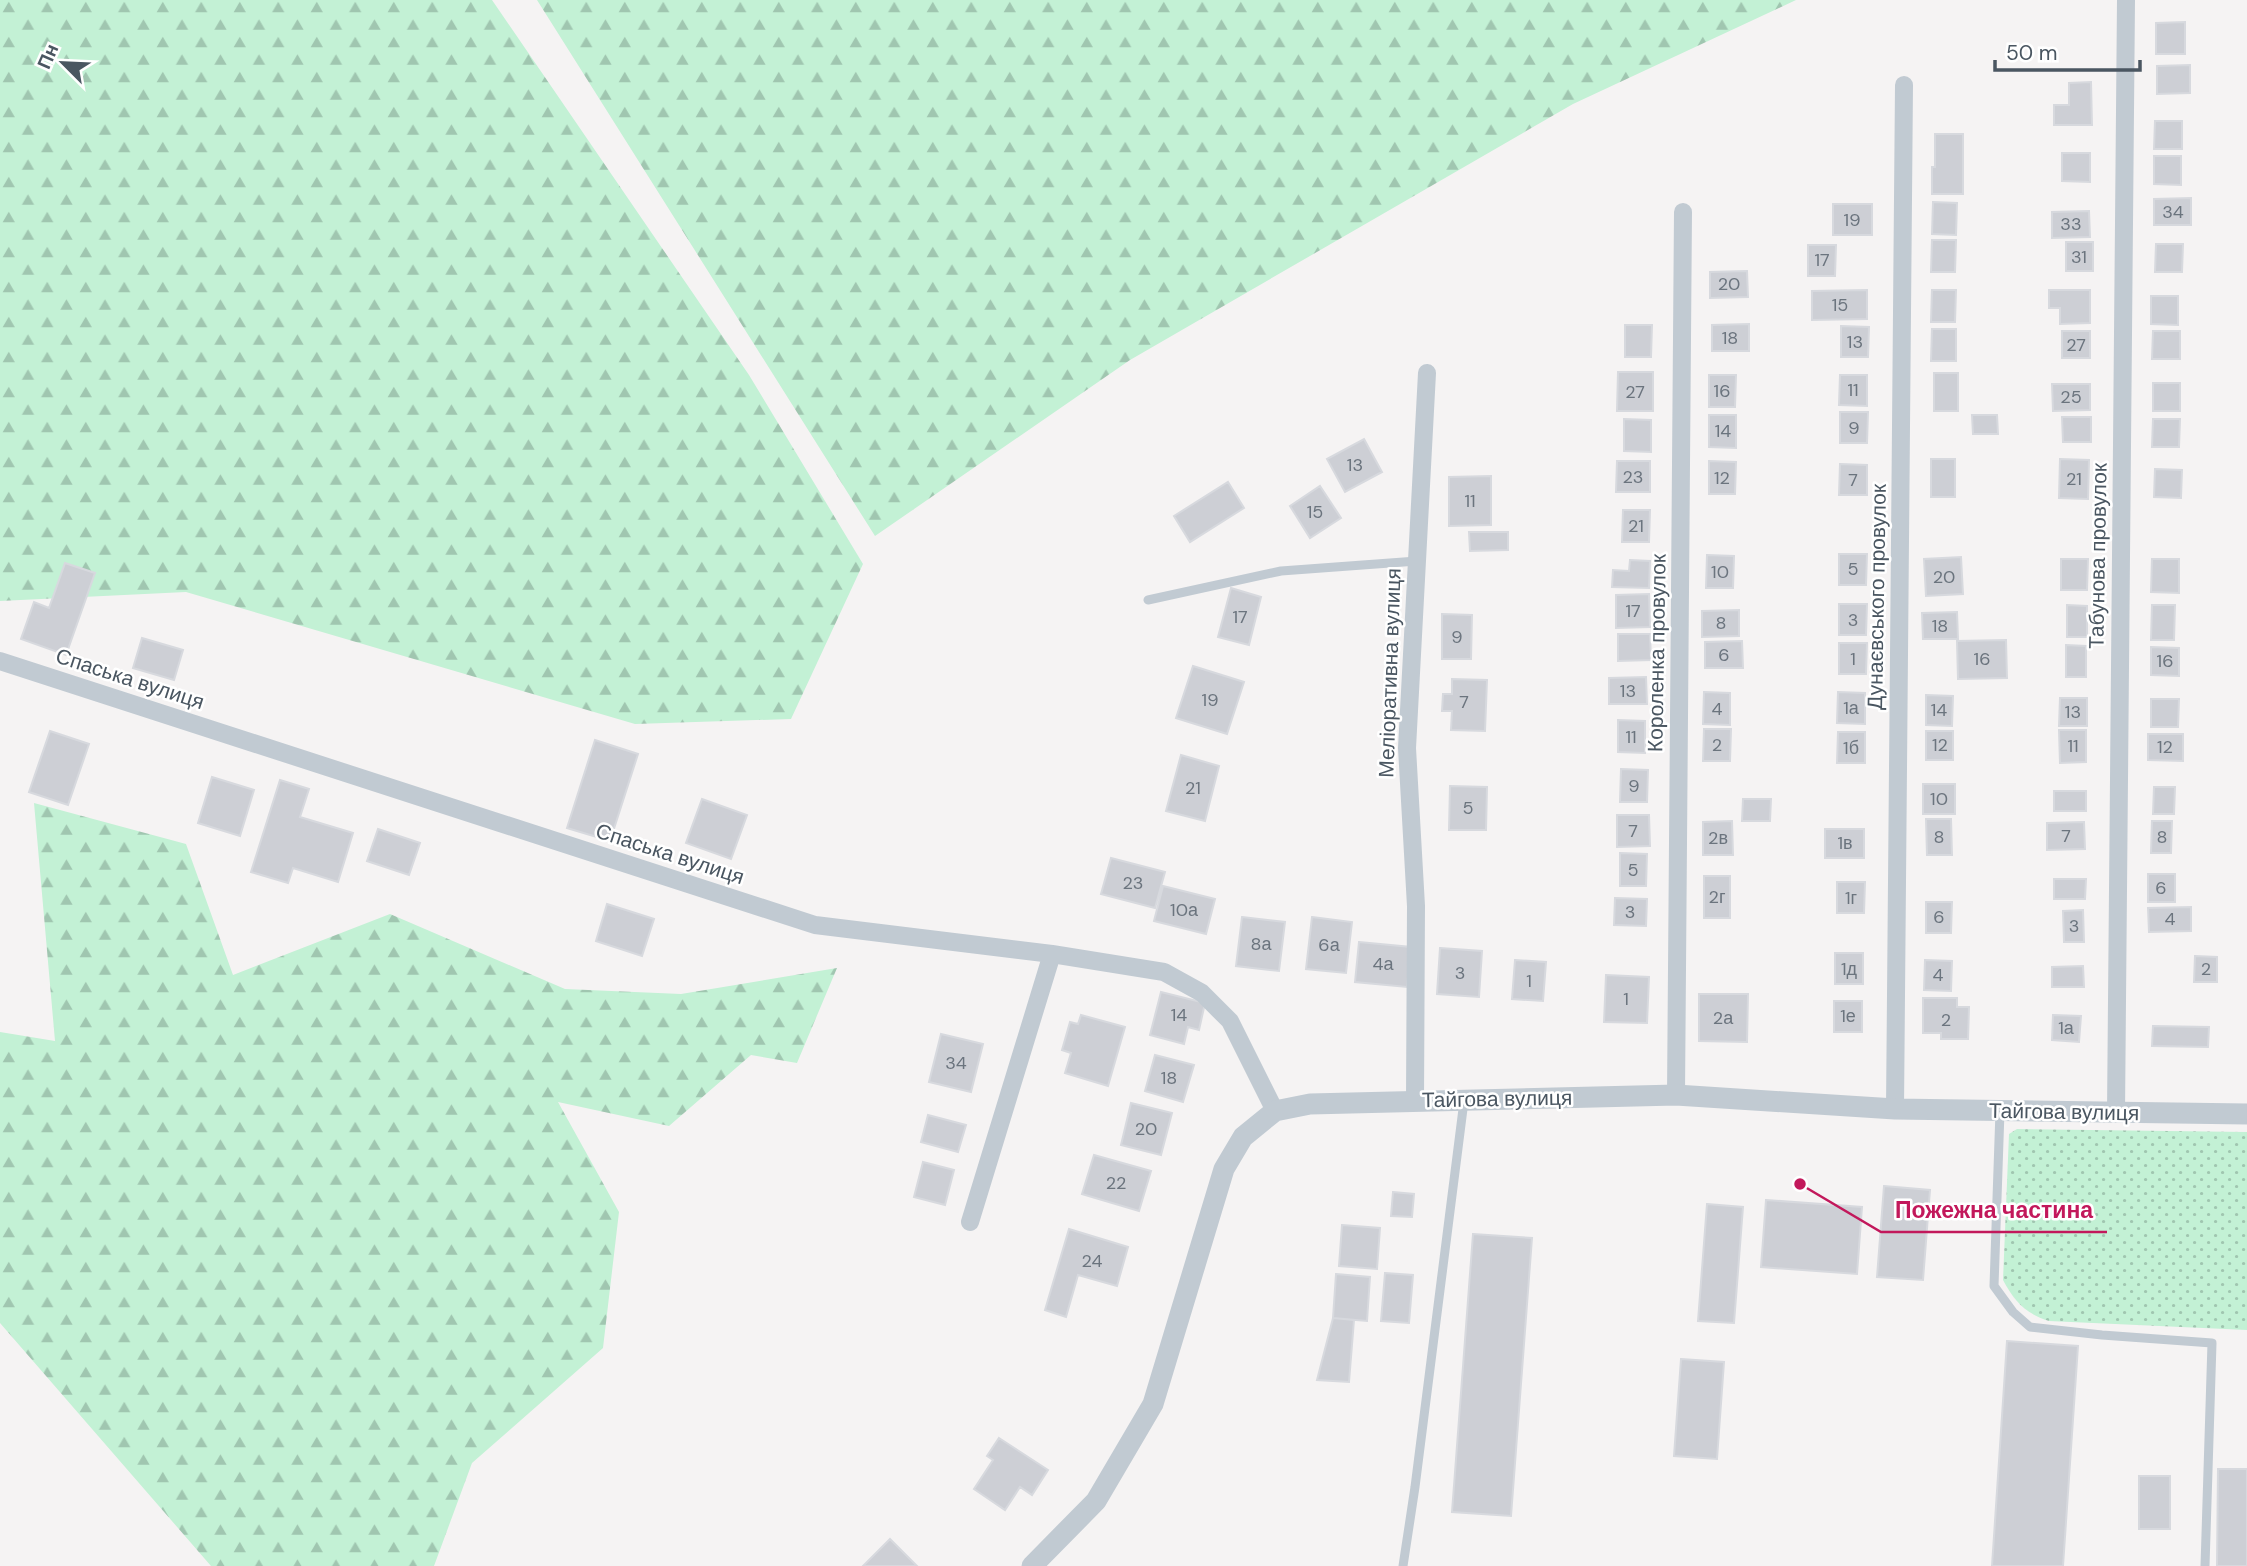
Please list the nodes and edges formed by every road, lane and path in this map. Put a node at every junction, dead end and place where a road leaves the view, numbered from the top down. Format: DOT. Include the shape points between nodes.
graph roads {
  1 [pos="2126,0"];
  2 [pos="1904,85"];
  3 [pos="1683,212"];
  4 [pos="1427,373"];
  5 [pos="1417,561"];
  6 [pos="1148,600"];
  7 [pos="0,661"];
  8 [pos="1052,954"];
  9 [pos="1676,1095"];
  10 [pos="1464,1099"];
  11 [pos="1415,1100"];
  12 [pos="1895,1109"];
  13 [pos="1275,1111"];
  14 [pos="2000,1111"];
  15 [pos="2116,1113"];
  16 [pos="2247,1114"];
  17 [pos="970,1222"];
  18 [pos="1032,1566"];
  19 [pos="1403,1566"];
  20 [pos="2205,1566"];
  1 -- 15 [label="street, Табунова провулок"];
  2 -- 12 [label="street, Дунаєвського провулок"];
  3 -- 9 [label="street, Короленка провулок"];
  4 -- 5 [label="street, Меліоративна вулиця"];
  5 -- 6 [label="lane" via="1281,570"];
  5 -- 11 [label="street, Меліоративна вулиця" via="1407,748 1416,906"];
  7 -- 8 [label="street, Спаська вулиця" via="816,925"];
  8 -- 13 [label="street, Спаська вулиця" via="1164,972 1202,993 1230,1021"];
  8 -- 17 [label="street"];
  9 -- 10 [label="street, Тайгова вулиця"];
  9 -- 12 [label="street, Тайгова вулиця"];
  10 -- 11 [label="street, Тайгова вулиця"];
  10 -- 19 [label="lane"];
  11 -- 13 [label="street, Тайгова вулиця" via="1310,1104"];
  12 -- 14 [label="street, Тайгова вулиця"];
  13 -- 18 [label="street, Тайгова вулиця" via="1243,1138 1224,1169 1153,1404 1096,1501"];
  14 -- 15 [label="street, Тайгова вулиця"];
  14 -- 20 [label="lane" via="1994,1286 2013,1312 2030,1327 2213,1343"];
  15 -- 16 [label="street, Тайгова вулиця"];
}
